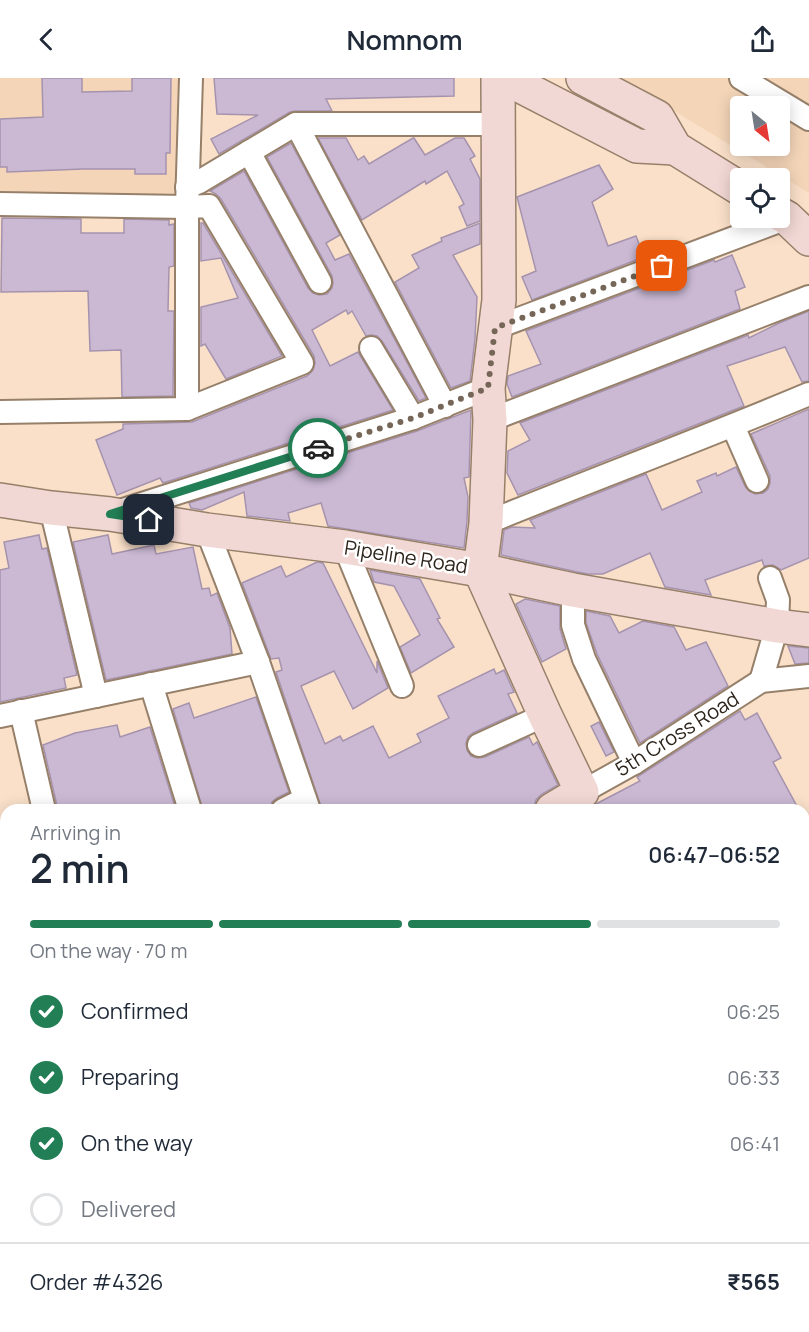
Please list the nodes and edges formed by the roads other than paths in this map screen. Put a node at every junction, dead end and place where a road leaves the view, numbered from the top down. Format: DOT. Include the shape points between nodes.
graph roads {
  1 [pos="191,78"];
  2 [pos="498,78"];
  3 [pos="505,78"];
  4 [pos="583,78"];
  5 [pos="741,78"];
  6 [pos="809,119"];
  7 [pos="296,124"];
  8 [pos="499,124"];
  9 [pos="675,148"];
  10 [pos="249,152"];
  11 [pos="730,182"];
  12 [pos="187,197"];
  13 [pos="0,204"];
  14 [pos="792,224"];
  15 [pos="320,282"];
  16 [pos="809,297"];
  17 [pos="495,328"];
  18 [pos="371,348"];
  19 [pos="809,394"];
  20 [pos="489,404"];
  21 [pos="445,406"];
  22 [pos="187,409"];
  23 [pos="0,412"];
  24 [pos="413,418"];
  25 [pos="733,426"];
  26 [pos="757,481"];
  27 [pos="0,500"];
  28 [pos="51,508"];
  29 [pos="110,514"];
  30 [pos="486,523"];
  31 [pos="207,530"];
  32 [pos="345,547"];
  33 [pos="480,570"];
  34 [pos="770,578"];
  35 [pos="573,590"];
  36 [pos="777,626"];
  37 [pos="809,630"];
  38 [pos="258,662"];
  39 [pos="809,676"];
  40 [pos="761,681"];
  41 [pos="151,684"];
  42 [pos="402,686"];
  43 [pos="96,696"];
  44 [pos="10,714"];
  45 [pos="545,715"];
  46 [pos="479,745"];
  47 [pos="634,763"];
  48 [pos="582,792"];
  49 [pos="42,804"];
  50 [pos="188,804"];
  51 [pos="307,804"];
  52 [pos="562,804"];
  1 -- 12 [label="street"];
  2 -- 8 [label="street"];
  3 -- 9 [label="street" via="637,146"];
  4 -- 9 [label="street" via="657,117"];
  5 -- 6 [label="street"];
  7 -- 8 [label="street"];
  7 -- 10 [label="street"];
  7 -- 21 [label="street"];
  8 -- 17 [label="street" via="499,300"];
  9 -- 11 [label="street"];
  10 -- 12 [label="street" via="199,182"];
  10 -- 15 [label="street"];
  12 -- 13 [label="street"];
  12 -- 22 [label="street"];
  12 -- 22 [label="street" via="209,206 302,363"];
  14 -- 17 [label="street"];
  16 -- 20 [label="street"];
  17 -- 20 [label="street"];
  18 -- 24 [label="street"];
  19 -- 25 [label="street"];
  20 -- 21 [label="street"];
  20 -- 30 [label="street"];
  21 -- 24 [label="street"];
  22 -- 23 [label="street"];
  24 -- 29 [label="street"];
  25 -- 26 [label="street"];
  25 -- 30 [label="street"];
  27 -- 28 [label="street, Pipeline Road"];
  28 -- 29 [label="street, Pipeline Road"];
  28 -- 43 [label="street"];
  29 -- 31 [label="street, Pipeline Road"];
  30 -- 33 [label="street"];
  31 -- 32 [label="street, Pipeline Road"];
  31 -- 38 [label="street"];
  32 -- 33 [label="street, Pipeline Road"];
  32 -- 42 [label="street"];
  33 -- 35 [label="street, Pipeline Road"];
  33 -- 45 [label="street"];
  34 -- 36 [label="street" via="778,600"];
  35 -- 36 [label="street, Pipeline Road"];
  35 -- 47 [label="street" via="573,625 584,659"];
  36 -- 37 [label="street, Pipeline Road"];
  36 -- 40 [label="street"];
  38 -- 41 [label="street"];
  38 -- 51 [label="street"];
  39 -- 40 [label="street, 5th Cross Road"];
  40 -- 47 [label="street, 5th Cross Road"];
  41 -- 43 [label="street"];
  41 -- 50 [label="street"];
  43 -- 44 [label="street"];
  44 -- 49 [label="street"];
  45 -- 46 [label="street"];
  45 -- 48 [label="street"];
  47 -- 48 [label="street, 5th Cross Road"];
  48 -- 52 [label="street, 5th Cross Road"];
}
